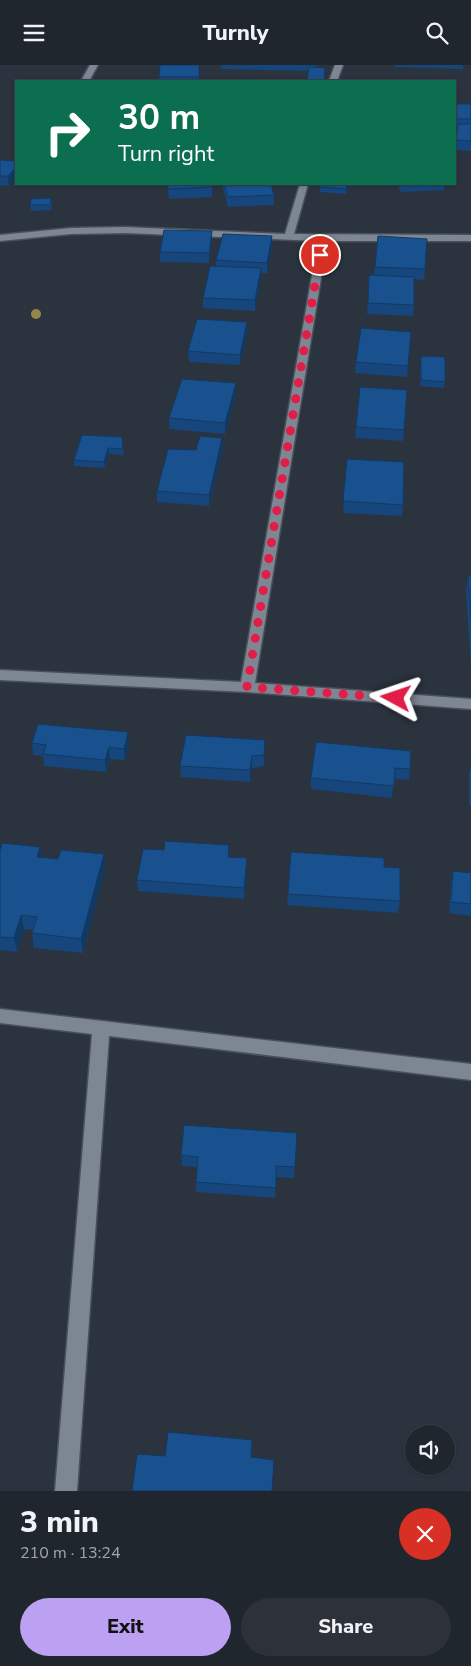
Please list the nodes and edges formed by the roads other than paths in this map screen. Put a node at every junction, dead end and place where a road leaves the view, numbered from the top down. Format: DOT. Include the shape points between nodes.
graph roads {
  1 [pos="94,65"];
  2 [pos="339,65"];
  3 [pos="86,80"];
  4 [pos="333,80"];
  5 [pos="304,185"];
  6 [pos="289,237"];
  7 [pos="0,238"];
  8 [pos="323,238"];
  9 [pos="471,238"];
  10 [pos="0,675"];
  11 [pos="247,687"];
  12 [pos="471,704"];
  13 [pos="0,1016"];
  14 [pos="102,1028"];
  15 [pos="471,1072"];
  16 [pos="66,1491"];
  1 -- 3 [label="street"];
  2 -- 4 [label="street"];
  5 -- 6 [label="street"];
  6 -- 7 [label="street" via="125,230"];
  6 -- 8 [label="street"];
  8 -- 9 [label="street"];
  8 -- 11 [label="street"];
  10 -- 11 [label="street"];
  11 -- 12 [label="street"];
  13 -- 14 [label="street"];
  14 -- 15 [label="street"];
  14 -- 16 [label="street"];
}
